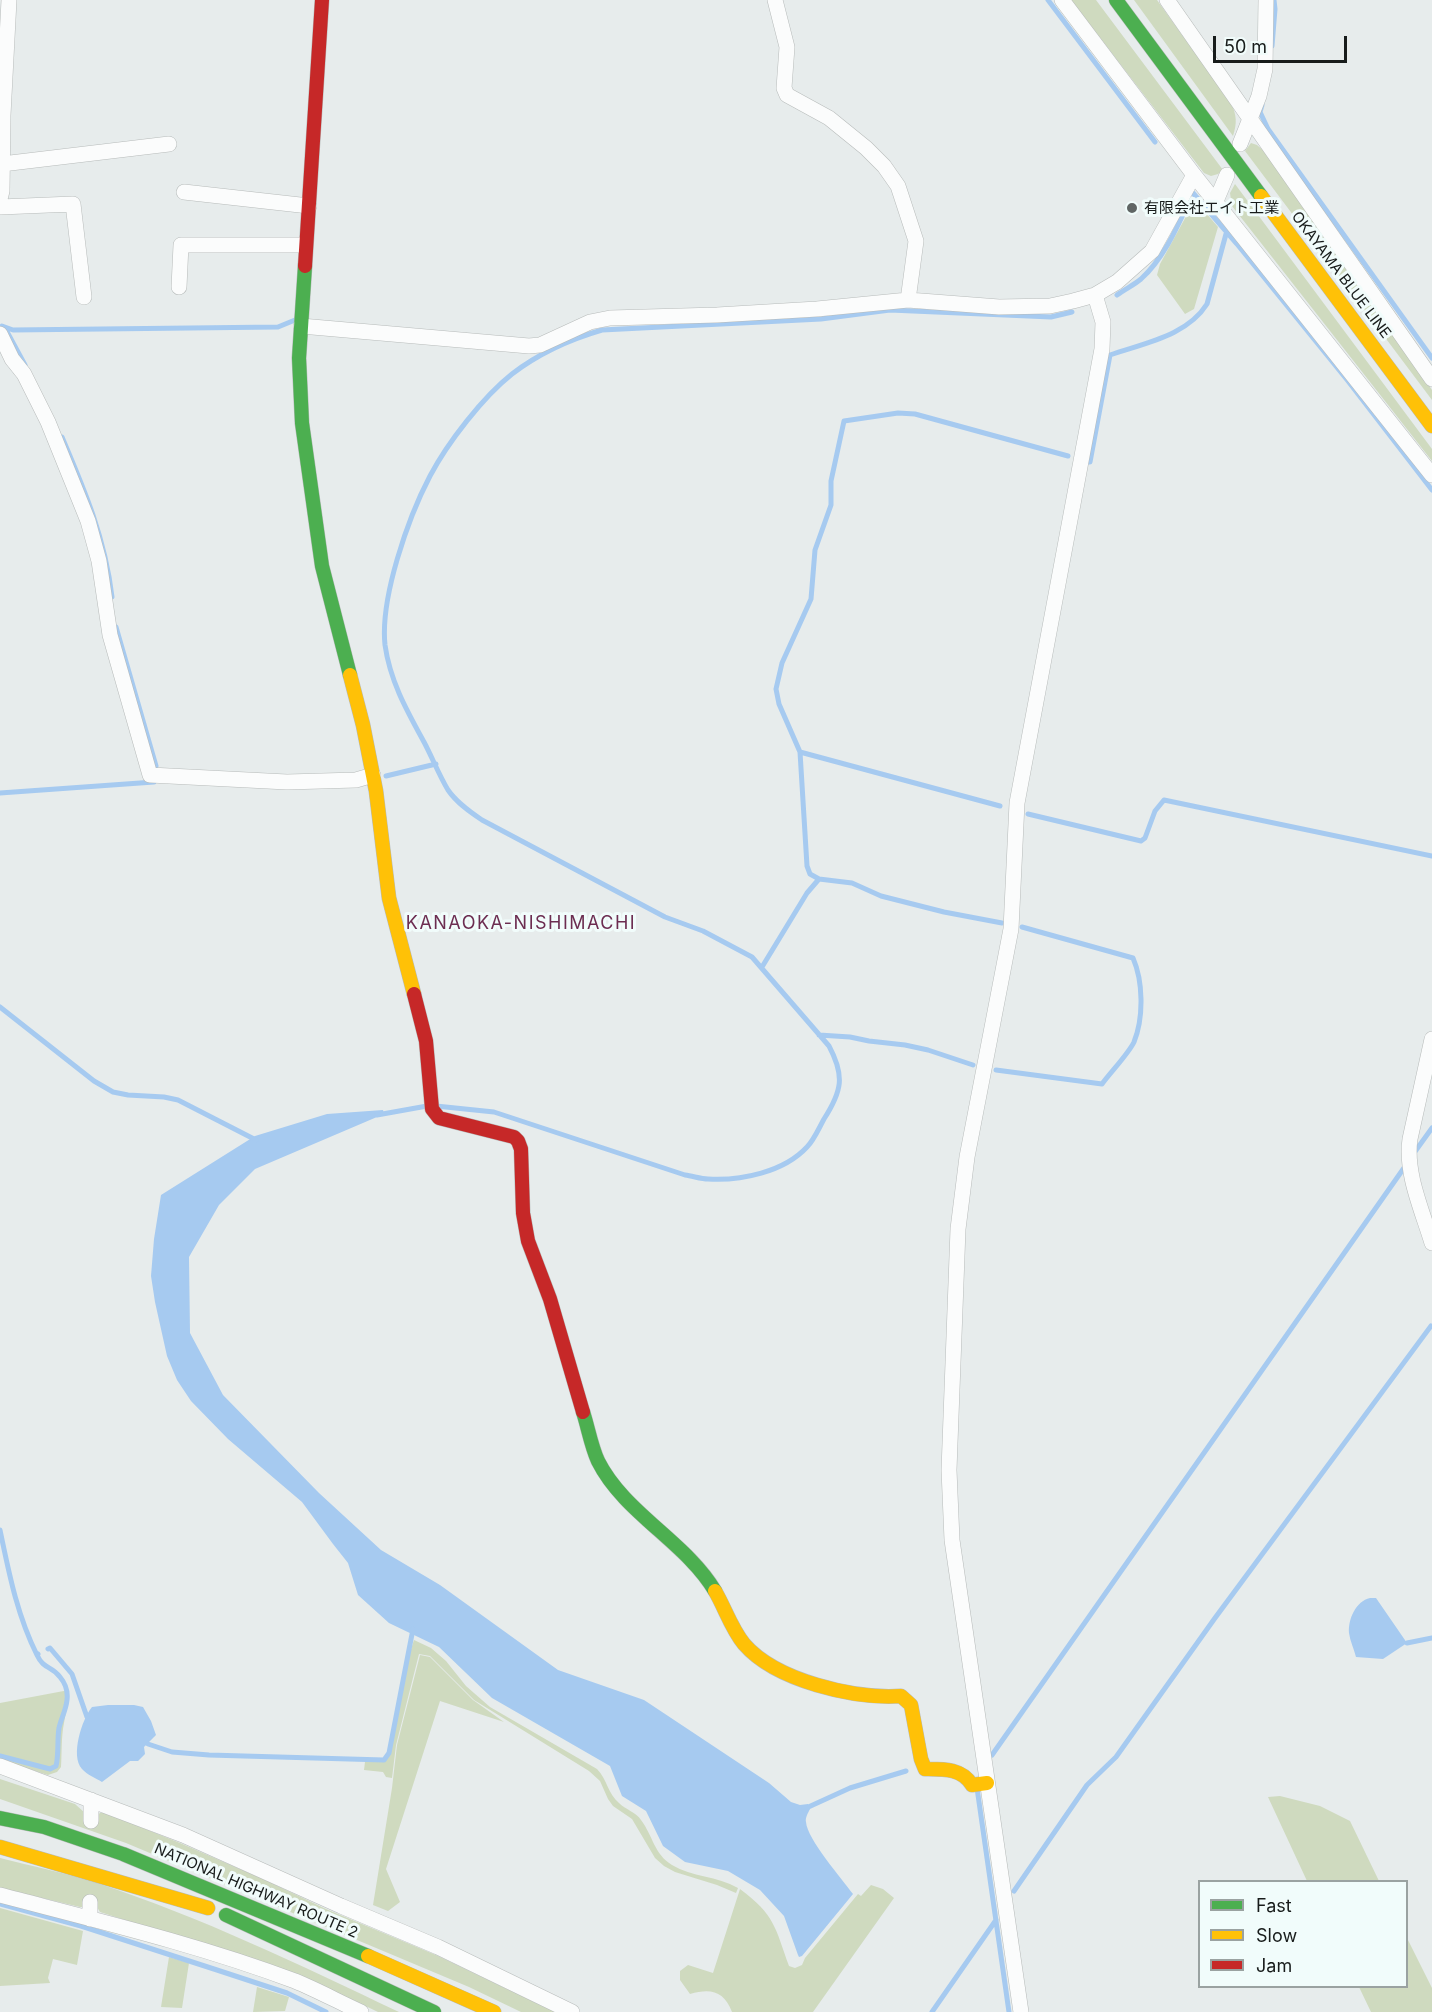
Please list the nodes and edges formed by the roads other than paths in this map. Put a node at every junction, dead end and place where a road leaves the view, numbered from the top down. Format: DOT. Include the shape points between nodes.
graph roads {
  1 [pos="9,0"];
  2 [pos="322,0"];
  3 [pos="775,0"];
  4 [pos="1062,0"];
  5 [pos="1116,0"];
  6 [pos="1167,0"];
  7 [pos="1266,0"];
  8 [pos="2,118"];
  9 [pos="1250,118"];
  10 [pos="169,144"];
  11 [pos="1240,144"];
  12 [pos="2,164"];
  13 [pos="1194,175"];
  14 [pos="1227,175"];
  15 [pos="184,192"];
  16 [pos="0,198"];
  17 [pos="1216,201"];
  18 [pos="309,206"];
  19 [pos="0,207"];
  20 [pos="301,245"];
  21 [pos="179,287"];
  22 [pos="1095,295"];
  23 [pos="84,297"];
  24 [pos="908,300"];
  25 [pos="301,326"];
  26 [pos="0,334"];
  27 [pos="1432,379"];
  28 [pos="1432,426"];
  29 [pos="1432,475"];
  30 [pos="373,775"];
  31 [pos="1432,1039"];
  32 [pos="1432,1243"];
  33 [pos="0,1766"];
  34 [pos="980,1784"];
  35 [pos="91,1800"];
  36 [pos="0,1809"];
  37 [pos="0,1818"];
  38 [pos="91,1821"];
  39 [pos="44,1827"];
  40 [pos="0,1828"];
  41 [pos="22,1836"];
  42 [pos="0,1847"];
  43 [pos="77,1855"];
  44 [pos="0,1895"];
  45 [pos="90,1902"];
  46 [pos="208,1908"];
  47 [pos="90,1919"];
  48 [pos="361,2012"];
  49 [pos="434,2012"];
  50 [pos="494,2012"];
  51 [pos="572,2012"];
  52 [pos="1021,2012"];
  1 -- 8 [label="street"];
  2 -- 18 [label="main road"];
  3 -- 24 [label="street" via="787,47 787,95 830,118 866,148 898,186 916,241"];
  4 -- 13 [label="street"];
  5 -- 28 [label="main road, OKAYAMA BLUE LINE"];
  6 -- 9 [label="street"];
  7 -- 9 [label="street" via="1265,69"];
  8 -- 12 [label="street"];
  9 -- 11 [label="street"];
  9 -- 27 [label="street"];
  10 -- 12 [label="street"];
  12 -- 16 [label="street"];
  13 -- 17 [label="street"];
  13 -- 22 [label="street" via="1152,251"];
  14 -- 17 [label="street"];
  15 -- 18 [label="street"];
  17 -- 29 [label="street"];
  18 -- 20 [label="main road"];
  19 -- 23 [label="street" via="73,204"];
  20 -- 21 [label="street" via="181,245"];
  20 -- 25 [label="main road"];
  22 -- 24 [label="street" via="1050,306 999,307"];
  22 -- 34 [label="street" via="1103,322 1102,349 1017,803 1011,929 967,1157 958,1228 949,1470 952,1540"];
  24 -- 25 [label="street" via="806,310 610,318 529,346"];
  25 -- 30 [label="main road" via="302,423 322,566"];
  26 -- 30 [label="street" via="48,422 88,521 99,561 110,635 150,775 287,782 357,780"];
  30 -- 34 [label="main road" via="388,898 426,1041 432,1105 439,1118 518,1141 528,1241 603,1471 712,1586 734,1630 758,1657 838,1691 901,1696 910,1705 925,1769 948,1769 967,1777 972,1785"];
  31 -- 32 [label="street" via="1408,1156"];
  33 -- 35 [label="street"];
  34 -- 52 [label="street"];
  35 -- 38 [label="street"];
  35 -- 51 [label="street" via="183,1835 438,1947"];
  36 -- 39 [label="main road"];
  37 -- 39 [label="main road, NATIONAL HIGHWAY ROUTE 2"];
  39 -- 50 [label="main road, NATIONAL HIGHWAY ROUTE 2" via="145,1863"];
  40 -- 41 [label="main road"];
  42 -- 46 [label="main road"];
  43 -- 46 [label="main road"];
  44 -- 47 [label="street"];
  45 -- 47 [label="street"];
  46 -- 49 [label="main road"];
  47 -- 48 [label="street" via="296,1982"];
}
